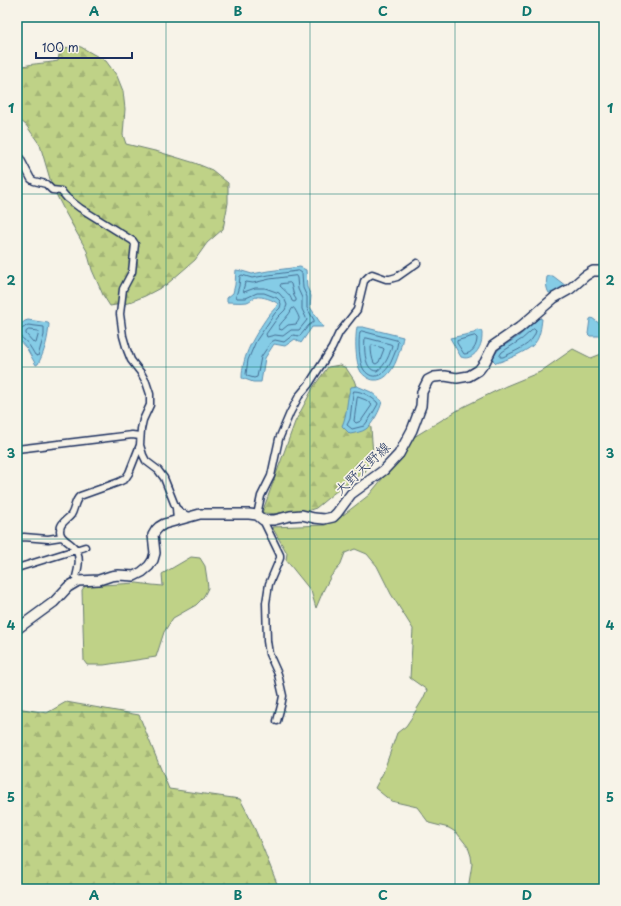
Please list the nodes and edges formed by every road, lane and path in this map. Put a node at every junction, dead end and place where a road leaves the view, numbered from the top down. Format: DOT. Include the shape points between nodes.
graph roads {
  1 [pos="17,154"];
  2 [pos="417,263"];
  3 [pos="604,271"];
  4 [pos="140,436"];
  5 [pos="140,445"];
  6 [pos="17,449"];
  7 [pos="176,508"];
  8 [pos="190,517"];
  9 [pos="260,518"];
  10 [pos="177,521"];
  11 [pos="61,537"];
  12 [pos="17,538"];
  13 [pos="84,547"];
  14 [pos="76,550"];
  15 [pos="17,568"];
  16 [pos="76,577"];
  17 [pos="17,629"];
  18 [pos="277,721"];
  1 -- 4 [label="street" via="31,179 46,184 52,190 61,191 80,208 136,244 132,272 122,289 120,314 127,350 146,382 150,394 150,405 143,420"];
  2 -- 9 [label="street" via="396,277 390,279 372,274 364,281 357,310 338,333 332,348 290,413 279,439 271,476 261,496"];
  3 -- 9 [label="main road, 大野天野線" via="593,271 585,276 493,346 479,370 469,376 434,377 428,380 422,392 421,406 412,430 399,454 384,470 351,494 333,517 324,519 302,515 274,520"];
  4 -- 5 [label="street"];
  4 -- 6 [label="street"];
  5 -- 7 [label="street" via="146,461 164,478"];
  5 -- 11 [label="street" via="125,479 76,499 70,516 61,525"];
  7 -- 8 [label="street"];
  7 -- 10 [label="street"];
  8 -- 9 [label="main road, 大野天野線" via="200,514 249,514"];
  8 -- 10 [label="main road, 大野天野線"];
  9 -- 18 [label="street" via="280,555 266,603 269,654 278,674 283,696"];
  10 -- 17 [label="main road, 大野天野線" via="164,524 156,530 153,535 153,560 142,572 134,576 110,576 99,580 78,581"];
  11 -- 12 [label="street"];
  11 -- 14 [label="street"];
  13 -- 14 [label="street"];
  14 -- 15 [label="street"];
  14 -- 16 [label="street" via="79,557"];
}
